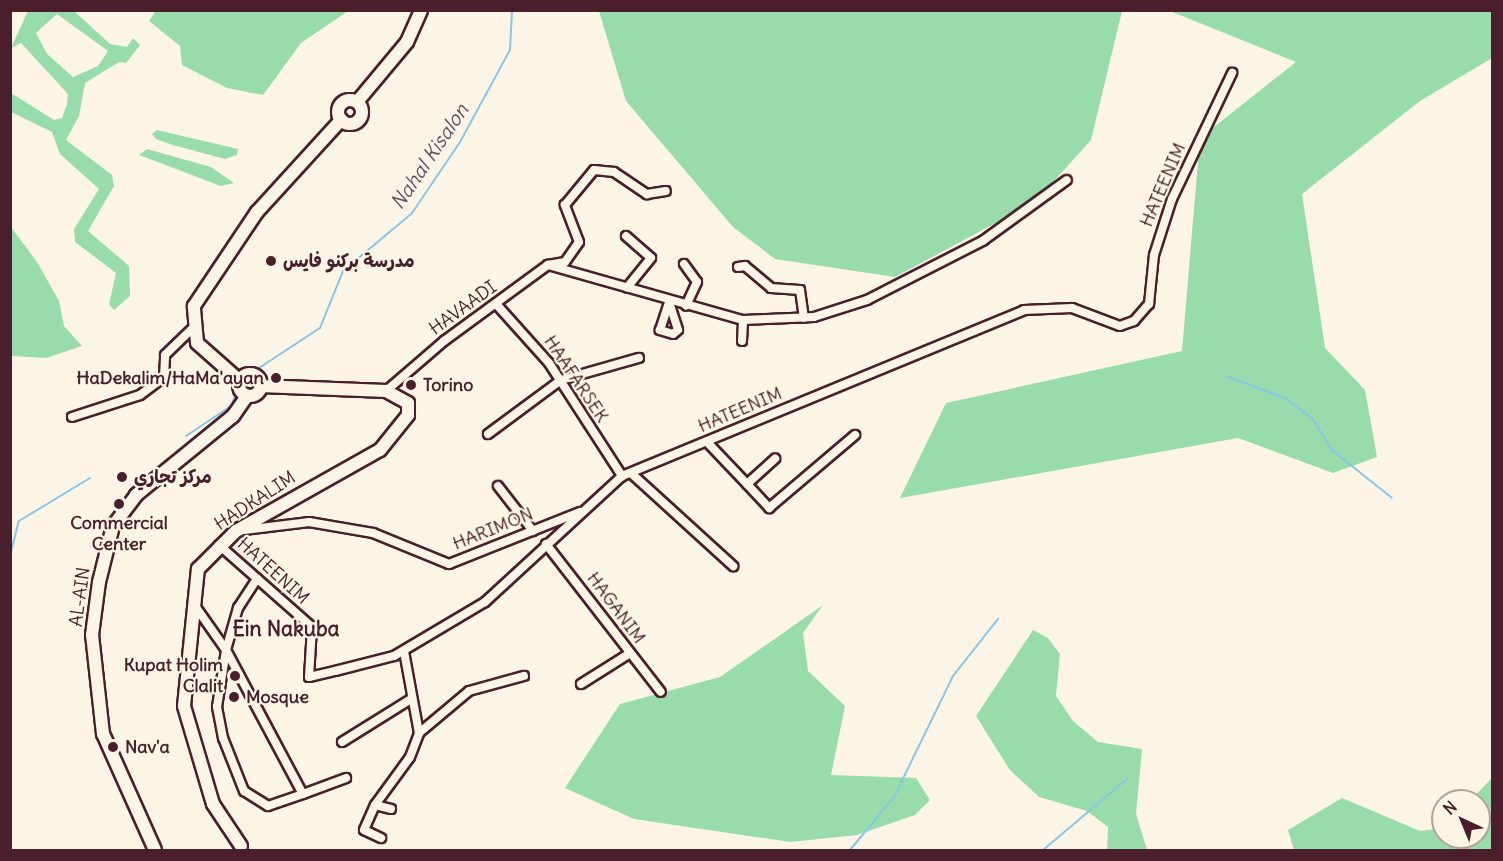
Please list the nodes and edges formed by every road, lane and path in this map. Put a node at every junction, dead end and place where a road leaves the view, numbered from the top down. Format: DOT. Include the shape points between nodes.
graph roads {
  1 [pos="421,10"];
  2 [pos="1232,73"];
  3 [pos="357,102"];
  4 [pos="341,120"];
  5 [pos="1067,180"];
  6 [pos="666,191"];
  7 [pos="626,236"];
  8 [pos="684,264"];
  9 [pos="548,265"];
  10 [pos="738,267"];
  11 [pos="627,288"];
  12 [pos="496,305"];
  13 [pos="686,306"];
  14 [pos="804,318"];
  15 [pos="743,320"];
  16 [pos="192,330"];
  17 [pos="742,341"];
  18 [pos="639,358"];
  19 [pos="561,380"];
  20 [pos="240,381"];
  21 [pos="260,386"];
  22 [pos="386,391"];
  23 [pos="247,396"];
  24 [pos="72,417"];
  25 [pos="488,434"];
  26 [pos="855,435"];
  27 [pos="707,442"];
  28 [pos="775,459"];
  29 [pos="632,474"];
  30 [pos="622,476"];
  31 [pos="747,484"];
  32 [pos="498,486"];
  33 [pos="587,509"];
  34 [pos="236,531"];
  35 [pos="533,531"];
  36 [pos="546,544"];
  37 [pos="219,545"];
  38 [pos="733,566"];
  39 [pos="257,579"];
  40 [pos="191,600"];
  41 [pos="226,650"];
  42 [pos="405,651"];
  43 [pos="630,653"];
  44 [pos="524,676"];
  45 [pos="581,684"];
  46 [pos="661,692"];
  47 [pos="411,699"];
  48 [pos="419,733"];
  49 [pos="342,742"];
  50 [pos="346,778"];
  51 [pos="303,794"];
  52 [pos="375,806"];
  53 [pos="391,809"];
  54 [pos="381,838"];
  55 [pos="241,846"];
  56 [pos="155,850"];
  1 -- 3 [label="street" via="397,56"];
  2 -- 27 [label="street, HATEENIM" via="1169,208 1142,316 1120,326 1072,308 1024,310"];
  3 -- 4 [label="street" via="342,103"];
  3 -- 4 [label="street" via="360,119 352,124"];
  4 -- 16 [label="street" via="233,242 199,295"];
  5 -- 14 [label="street" via="984,240 867,300"];
  6 -- 9 [label="street, HAVAADI" via="647,194 614,172 594,170 565,205 579,242 565,262"];
  7 -- 11 [label="street" via="651,258"];
  8 -- 13 [label="street" via="697,282"];
  9 -- 11 [label="street"];
  9 -- 12 [label="street, HAVAADI"];
  10 -- 14 [label="street" via="745,266 771,288 800,290"];
  11 -- 13 [label="street"];
  12 -- 19 [label="street, HAAFARSEK"];
  12 -- 22 [label="street, HAVAADI" via="444,341"];
  13 -- 15 [label="street"];
  14 -- 15 [label="street"];
  15 -- 17 [label="street"];
  16 -- 20 [label="street" via="203,351"];
  16 -- 24 [label="street" via="165,355 164,377 140,396"];
  18 -- 19 [label="street"];
  19 -- 25 [label="street"];
  19 -- 30 [label="street, HAAFARSEK"];
  20 -- 21 [label="street" via="252,375"];
  20 -- 23 [label="street"];
  21 -- 22 [label="street"];
  21 -- 23 [label="street, AL-AIN"];
  22 -- 34 [label="street, HADKALIM" via="408,403 408,415 380,450"];
  23 -- 56 [label="street, AL-AIN" via="233,416 136,495 113,526 99,582 92,635 103,734"];
  26 -- 31 [label="street" via="769,508"];
  27 -- 29 [label="street, HATEENIM"];
  27 -- 31 [label="street"];
  28 -- 31 [label="street"];
  29 -- 30 [label="street, HATEENIM"];
  29 -- 38 [label="street"];
  30 -- 33 [label="street, HATEENIM"];
  32 -- 35 [label="street"];
  33 -- 35 [label="street, HARIMON"];
  33 -- 36 [label="street, HATEENIM"];
  34 -- 35 [label="street, HARIMON" via="309,522 373,533 449,564"];
  34 -- 37 [label="street, HADKALIM"];
  36 -- 42 [label="street, HATEENIM" via="485,602"];
  36 -- 43 [label="street, HAGANIM"];
  37 -- 39 [label="street, HATEENIM"];
  37 -- 40 [label="street, HADKALIM" via="198,569"];
  39 -- 41 [label="street" via="238,608"];
  39 -- 42 [label="street, HATEENIM" via="312,627 309,677"];
  40 -- 41 [label="street"];
  40 -- 55 [label="street, HADKALIM" via="184,706 213,804"];
  41 -- 51 [label="street"];
  41 -- 51 [label="street" via="217,707 223,738 244,791 268,806"];
  42 -- 47 [label="street"];
  43 -- 45 [label="street"];
  43 -- 46 [label="street, HAGANIM"];
  44 -- 48 [label="street" via="469,691"];
  47 -- 48 [label="street"];
  47 -- 49 [label="street"];
  48 -- 52 [label="street" via="410,757"];
  50 -- 51 [label="street"];
  52 -- 53 [label="street"];
  52 -- 54 [label="street" via="364,830"];
}
